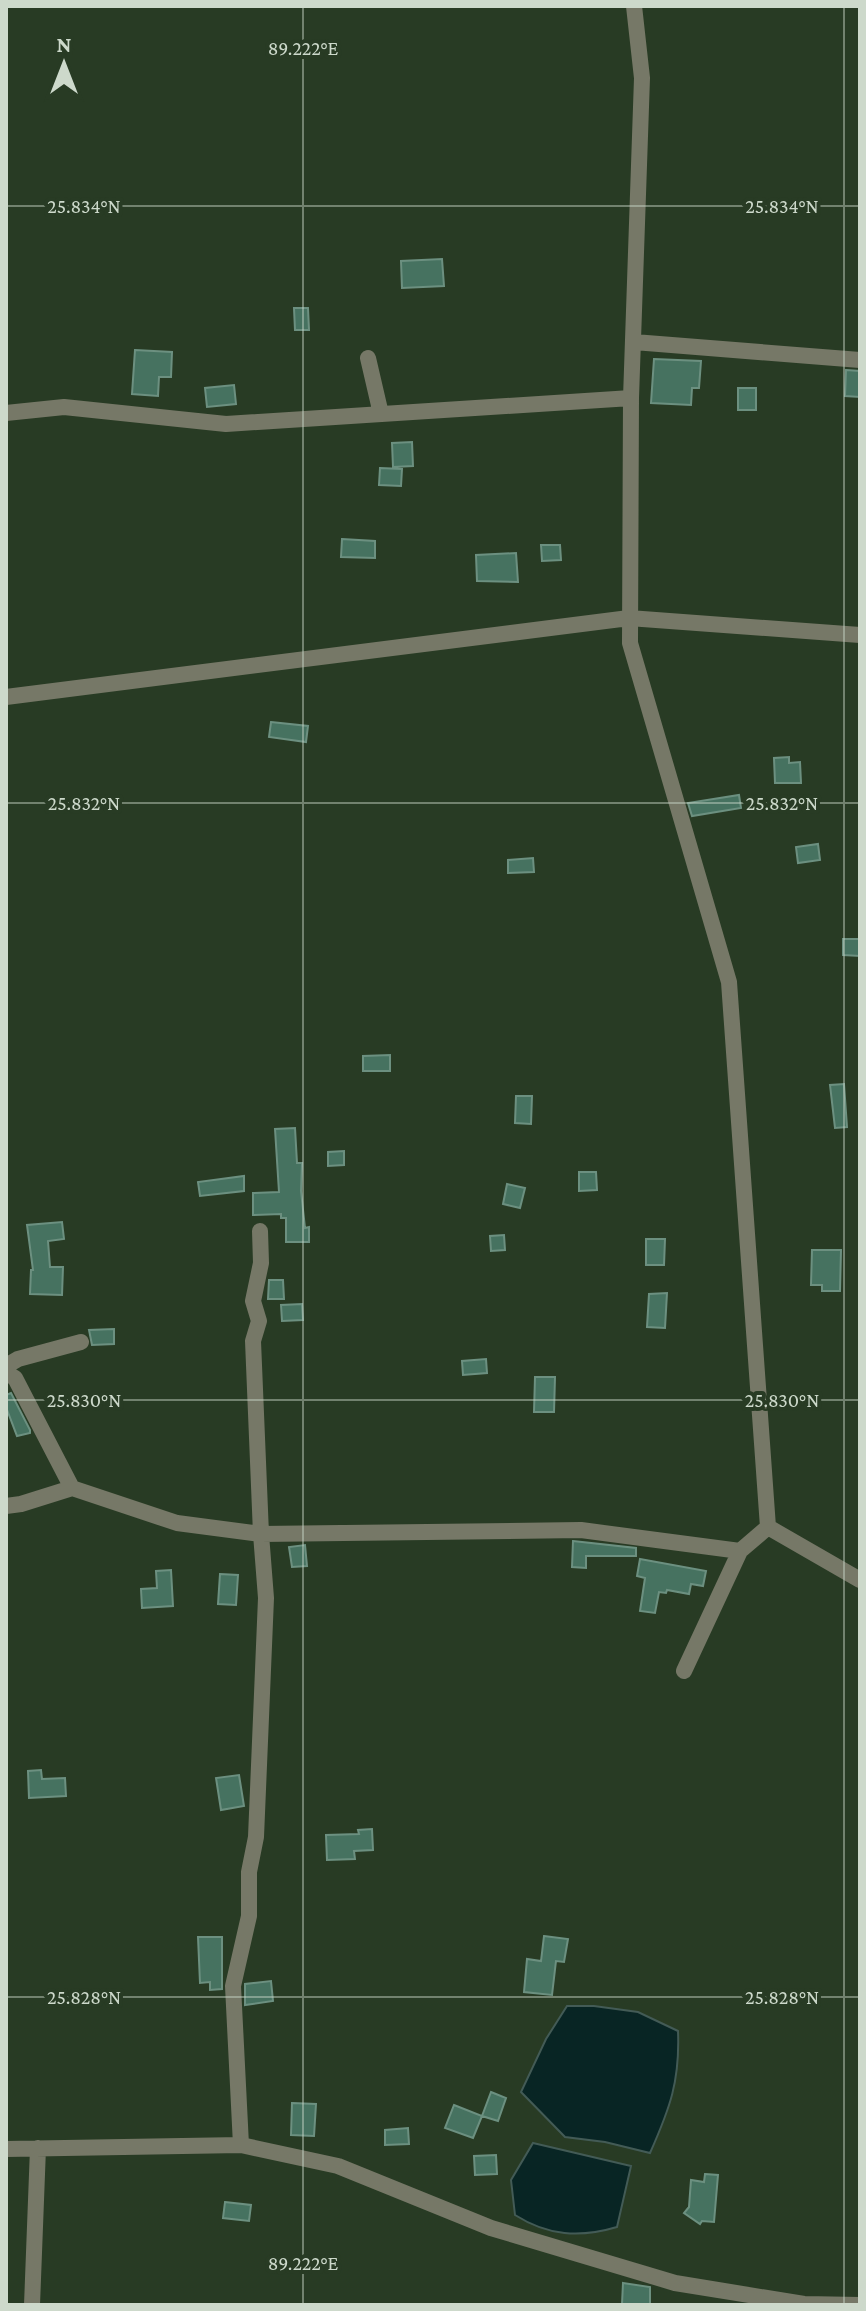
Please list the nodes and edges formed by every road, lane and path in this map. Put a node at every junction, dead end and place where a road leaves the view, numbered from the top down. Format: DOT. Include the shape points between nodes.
graph roads {
  1 [pos="634,6"];
  2 [pos="634,342"];
  3 [pos="368,358"];
  4 [pos="860,360"];
  5 [pos="631,398"];
  6 [pos="6,413"];
  7 [pos="381,414"];
  8 [pos="629,618"];
  9 [pos="860,635"];
  10 [pos="6,697"];
  11 [pos="260,1231"];
  12 [pos="81,1342"];
  13 [pos="6,1366"];
  14 [pos="6,1373"];
  15 [pos="72,1488"];
  16 [pos="6,1506"];
  17 [pos="768,1527"];
  18 [pos="261,1534"];
  19 [pos="740,1551"];
  20 [pos="860,1580"];
  21 [pos="684,1671"];
  22 [pos="241,2145"];
  23 [pos="38,2148"];
  24 [pos="6,2149"];
  25 [pos="32,2305"];
  26 [pos="860,2305"];
  1 -- 2 [label="street" via="642,78"];
  2 -- 4 [label="street"];
  2 -- 5 [label="street"];
  3 -- 7 [label="street"];
  5 -- 7 [label="street"];
  5 -- 8 [label="street"];
  6 -- 7 [label="street" via="64,407 226,424"];
  8 -- 9 [label="street"];
  8 -- 10 [label="street"];
  8 -- 17 [label="street" via="630,643 729,982"];
  11 -- 18 [label="street" via="261,1263 253,1301 259,1321 253,1341"];
  12 -- 13 [label="street"];
  14 -- 15 [label="street" via="15,1378"];
  15 -- 16 [label="street"];
  15 -- 18 [label="street" via="177,1523"];
  17 -- 19 [label="street"];
  17 -- 20 [label="street"];
  18 -- 19 [label="street" via="581,1530"];
  18 -- 22 [label="street" via="266,1598 256,1837 249,1916 233,1986"];
  19 -- 21 [label="street"];
  22 -- 23 [label="street"];
  22 -- 26 [label="street" via="338,2166 491,2228 675,2283 804,2304"];
  23 -- 24 [label="street"];
  23 -- 25 [label="street"];
}
